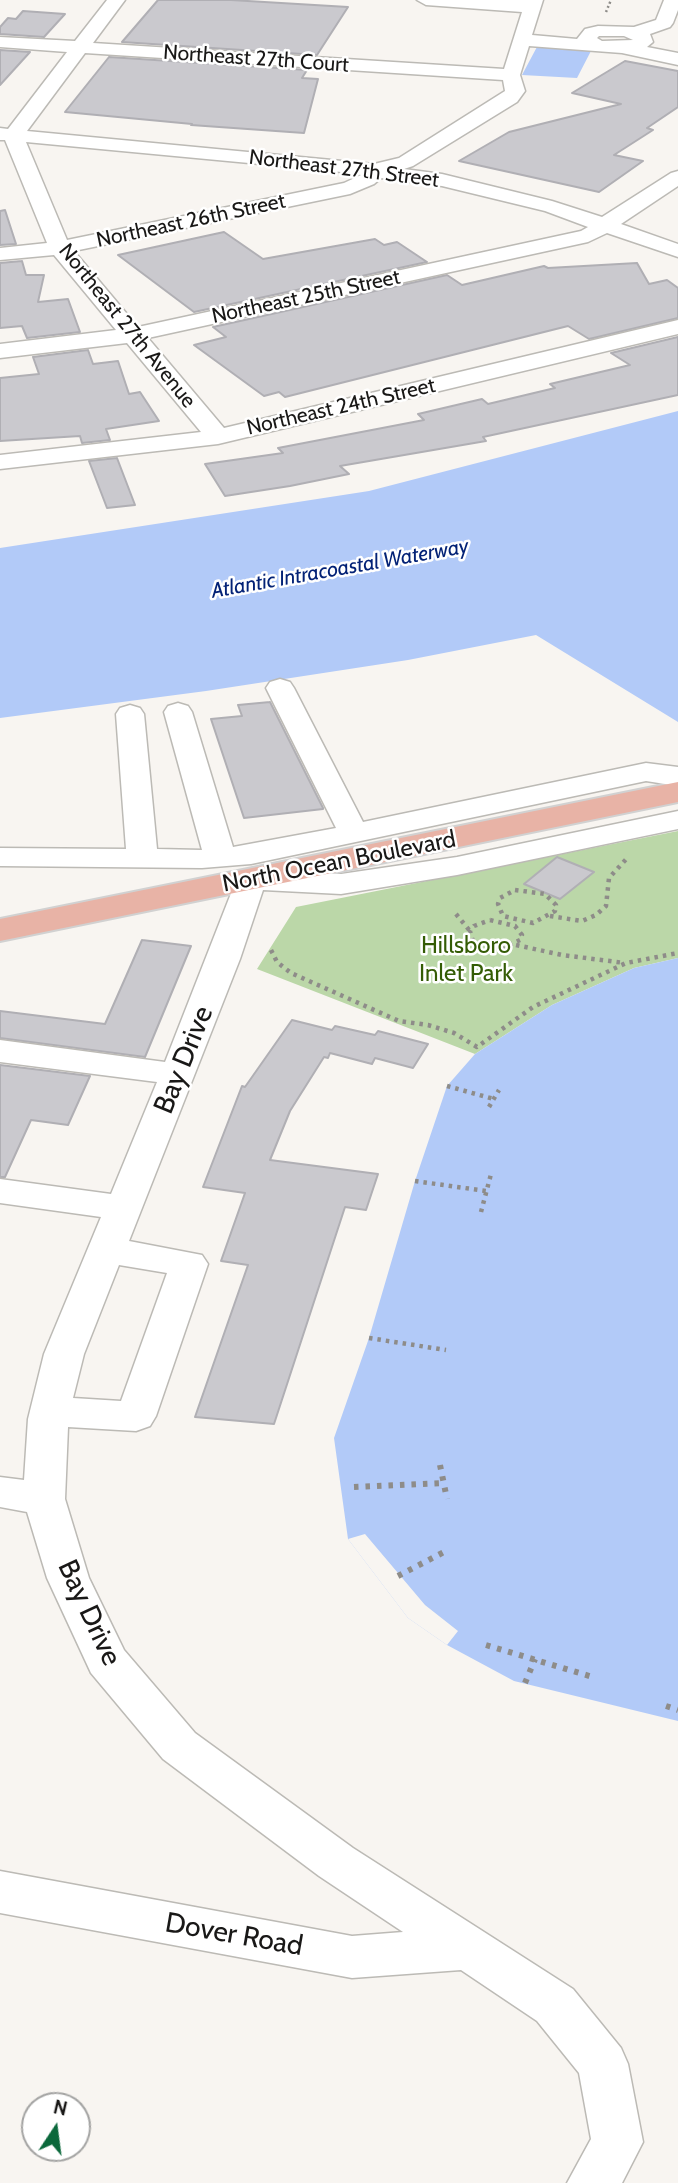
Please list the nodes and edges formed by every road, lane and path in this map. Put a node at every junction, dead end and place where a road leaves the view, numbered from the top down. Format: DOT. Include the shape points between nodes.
graph roads {
  1 [pos="117,0"];
  2 [pos="426,0"];
  3 [pos="533,3"];
  4 [pos="674,3"];
  5 [pos="523,40"];
  6 [pos="678,40"];
  7 [pos="634,41"];
  8 [pos="0,42"];
  9 [pos="80,47"];
  10 [pos="678,59"];
  11 [pos="511,75"];
  12 [pos="419,131"];
  13 [pos="6,134"];
  14 [pos="396,145"];
  15 [pos="377,170"];
  16 [pos="678,177"];
  17 [pos="608,226"];
  18 [pos="60,247"];
  19 [pos="678,251"];
  20 [pos="0,254"];
  21 [pos="678,327"];
  22 [pos="132,335"];
  23 [pos="0,351"];
  24 [pos="218,437"];
  25 [pos="0,462"];
  26 [pos="280,688"];
  27 [pos="178,712"];
  28 [pos="130,714"];
  29 [pos="678,777"];
  30 [pos="678,792"];
  31 [pos="678,820"];
  32 [pos="354,834"];
  33 [pos="630,853"];
  34 [pos="0,857"];
  35 [pos="142,858"];
  36 [pos="235,869"];
  37 [pos="456,914"];
  38 [pos="550,916"];
  39 [pos="510,921"];
  40 [pos="0,930"];
  41 [pos="470,931"];
  42 [pos="516,945"];
  43 [pos="271,950"];
  44 [pos="678,953"];
  45 [pos="626,963"];
  46 [pos="0,1051"];
  47 [pos="178,1074"];
  48 [pos="447,1086"];
  49 [pos="499,1090"];
  50 [pos="494,1099"];
  51 [pos="489,1107"];
  52 [pos="491,1174"];
  53 [pos="415,1181"];
  54 [pos="0,1191"];
  55 [pos="486,1191"];
  56 [pos="125,1208"];
  57 [pos="481,1212"];
  58 [pos="108,1250"];
  59 [pos="369,1338"];
  60 [pos="446,1350"];
  61 [pos="50,1411"];
  62 [pos="440,1465"];
  63 [pos="444,1483"];
  64 [pos="354,1488"];
  65 [pos="0,1492"];
  66 [pos="44,1499"];
  67 [pos="447,1499"];
  68 [pos="444,1552"];
  69 [pos="398,1576"];
  70 [pos="486,1645"];
  71 [pos="535,1660"];
  72 [pos="596,1678"];
  73 [pos="525,1683"];
  74 [pos="666,1706"];
  75 [pos="678,1710"];
  76 [pos="0,1892"];
  77 [pos="471,1948"];
  78 [pos="593,2183"];
  1 -- 9 [label="street"];
  2 -- 3 [label="street"];
  3 -- 5 [label="street"];
  4 -- 7 [label="street" via="664,23"];
  5 -- 7 [label="street" via="595,45"];
  5 -- 11 [label="street"];
  6 -- 7 [label="street"];
  7 -- 10 [label="street"];
  8 -- 9 [label="street, Northeast 27th Court"];
  9 -- 11 [label="street, Northeast 27th Court"];
  9 -- 13 [label="street"];
  11 -- 12 [label="street"];
  11 -- 15 [label="street" via="515,91 503,105 405,162"];
  13 -- 15 [label="street, Northeast 27th Street"];
  13 -- 18 [label="street, Northeast 27th Avenue"];
  14 -- 15 [label="street" via="373,158"];
  15 -- 17 [label="street, Northeast 27th Street" via="499,192"];
  15 -- 18 [label="street, Northeast 26th Street" via="350,188"];
  16 -- 17 [label="street, Northeast 25th Street"];
  17 -- 19 [label="street, Northeast 27th Street"];
  17 -- 22 [label="street, Northeast 25th Street" via="588,236"];
  18 -- 20 [label="street, Northeast 26th Street"];
  18 -- 22 [label="street, Northeast 27th Avenue"];
  21 -- 24 [label="street, Northeast 24th Street"];
  22 -- 23 [label="street, Northeast 25th Street"];
  22 -- 24 [label="street, Northeast 27th Avenue"];
  24 -- 25 [label="street, Northeast 24th Street"];
  26 -- 32 [label="street"];
  27 -- 36 [label="street"];
  28 -- 35 [label="street"];
  29 -- 32 [label="street" via="646,772"];
  30 -- 36 [label="main road, North Ocean Boulevard" via="557,818"];
  31 -- 36 [label="street" via="457,866 341,884"];
  32 -- 36 [label="street" via="251,855"];
  33 -- 38 [label="path" via="629,860 609,878 606,906 597,915 582,921"];
  34 -- 35 [label="street"];
  35 -- 36 [label="street"];
  36 -- 40 [label="main road, North Ocean Boulevard"];
  36 -- 47 [label="street, Bay Drive" via="224,959"];
  37 -- 41 [label="path"];
  38 -- 39 [label="path" via="533,923"];
  38 -- 39 [label="path" via="556,905 552,899 536,891 515,890 498,904"];
  39 -- 41 [label="path" via="481,922"];
  39 -- 42 [label="path" via="522,935"];
  41 -- 42 [label="path" via="473,942 489,949"];
  42 -- 45 [label="path"];
  43 -- 45 [label="path" via="291,973 399,1021 454,1033 477,1047 533,1007"];
  44 -- 45 [label="path"];
  46 -- 47 [label="street"];
  47 -- 56 [label="street, Bay Drive"];
  48 -- 50 [label="path"];
  49 -- 50 [label="path"];
  50 -- 51 [label="path"];
  52 -- 55 [label="path"];
  53 -- 55 [label="path"];
  54 -- 56 [label="street"];
  55 -- 57 [label="path"];
  56 -- 58 [label="street, Bay Drive"];
  58 -- 61 [label="street, Bay Drive" via="64,1354"];
  58 -- 61 [label="street" via="189,1264 136,1416"];
  59 -- 60 [label="path"];
  61 -- 66 [label="street, Bay Drive"];
  62 -- 63 [label="path"];
  63 -- 64 [label="path"];
  63 -- 67 [label="path"];
  65 -- 66 [label="street"];
  66 -- 77 [label="street, Bay Drive" via="68,1578 107,1661 179,1746 336,1863"];
  68 -- 69 [label="path"];
  70 -- 71 [label="path"];
  71 -- 72 [label="path"];
  71 -- 73 [label="path"];
  74 -- 75 [label="path"];
  76 -- 77 [label="street, Dover Road" via="352,1957"];
  77 -- 78 [label="street, Bay Drive" via="555,2005 603,2064 617,2142"];
}
